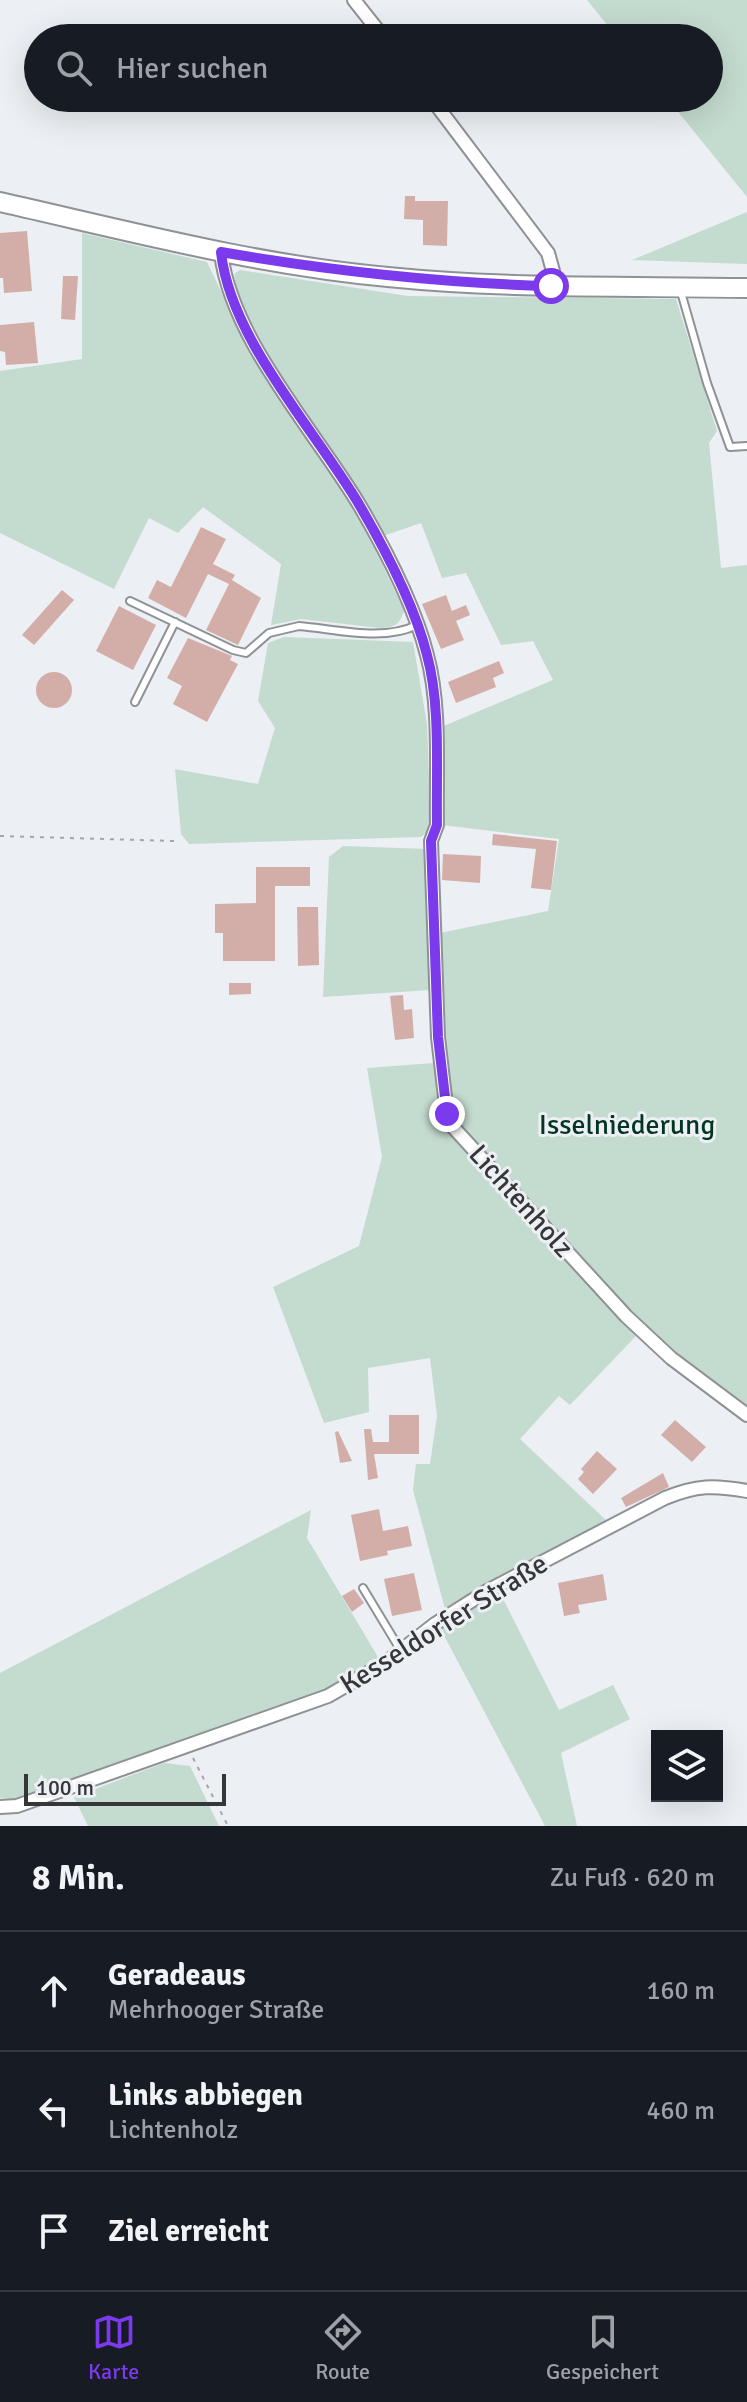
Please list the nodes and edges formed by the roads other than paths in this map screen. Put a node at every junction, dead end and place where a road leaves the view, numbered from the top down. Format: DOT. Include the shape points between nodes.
graph roads {
  1 [pos="354,0"];
  2 [pos="373,24"];
  3 [pos="442,112"];
  4 [pos="0,202"];
  5 [pos="221,252"];
  6 [pos="551,286"];
  7 [pos="680,287"];
  8 [pos="747,288"];
  9 [pos="747,446"];
  10 [pos="130,601"];
  11 [pos="175,622"];
  12 [pos="417,625"];
  13 [pos="135,702"];
  14 [pos="747,1415"];
  15 [pos="747,1491"];
  16 [pos="363,1588"];
  17 [pos="401,1651"];
  18 [pos="0,1807"];
  1 -- 2 [label="street"];
  3 -- 6 [label="street" via="548,253"];
  4 -- 5 [label="main road"];
  5 -- 6 [label="main road" via="386,277"];
  5 -- 12 [label="street, Lichtenholz" via="224,278 249,333 358,504"];
  6 -- 7 [label="main road"];
  7 -- 8 [label="main road"];
  7 -- 9 [label="lane" via="730,447"];
  10 -- 11 [label="lane"];
  11 -- 12 [label="lane" via="246,653 269,633 285,628 387,634"];
  11 -- 13 [label="lane"];
  12 -- 14 [label="street, Lichtenholz" via="428,656 434,707 437,825 431,856 438,1037 447,1114 453,1127 626,1316 671,1358"];
  15 -- 17 [label="street, Kesseldorfer Straße" via="709,1486 665,1498 487,1591"];
  16 -- 17 [label="lane"];
  17 -- 18 [label="street, Kesseldorfer Straße" via="328,1696 17,1806"];
}
